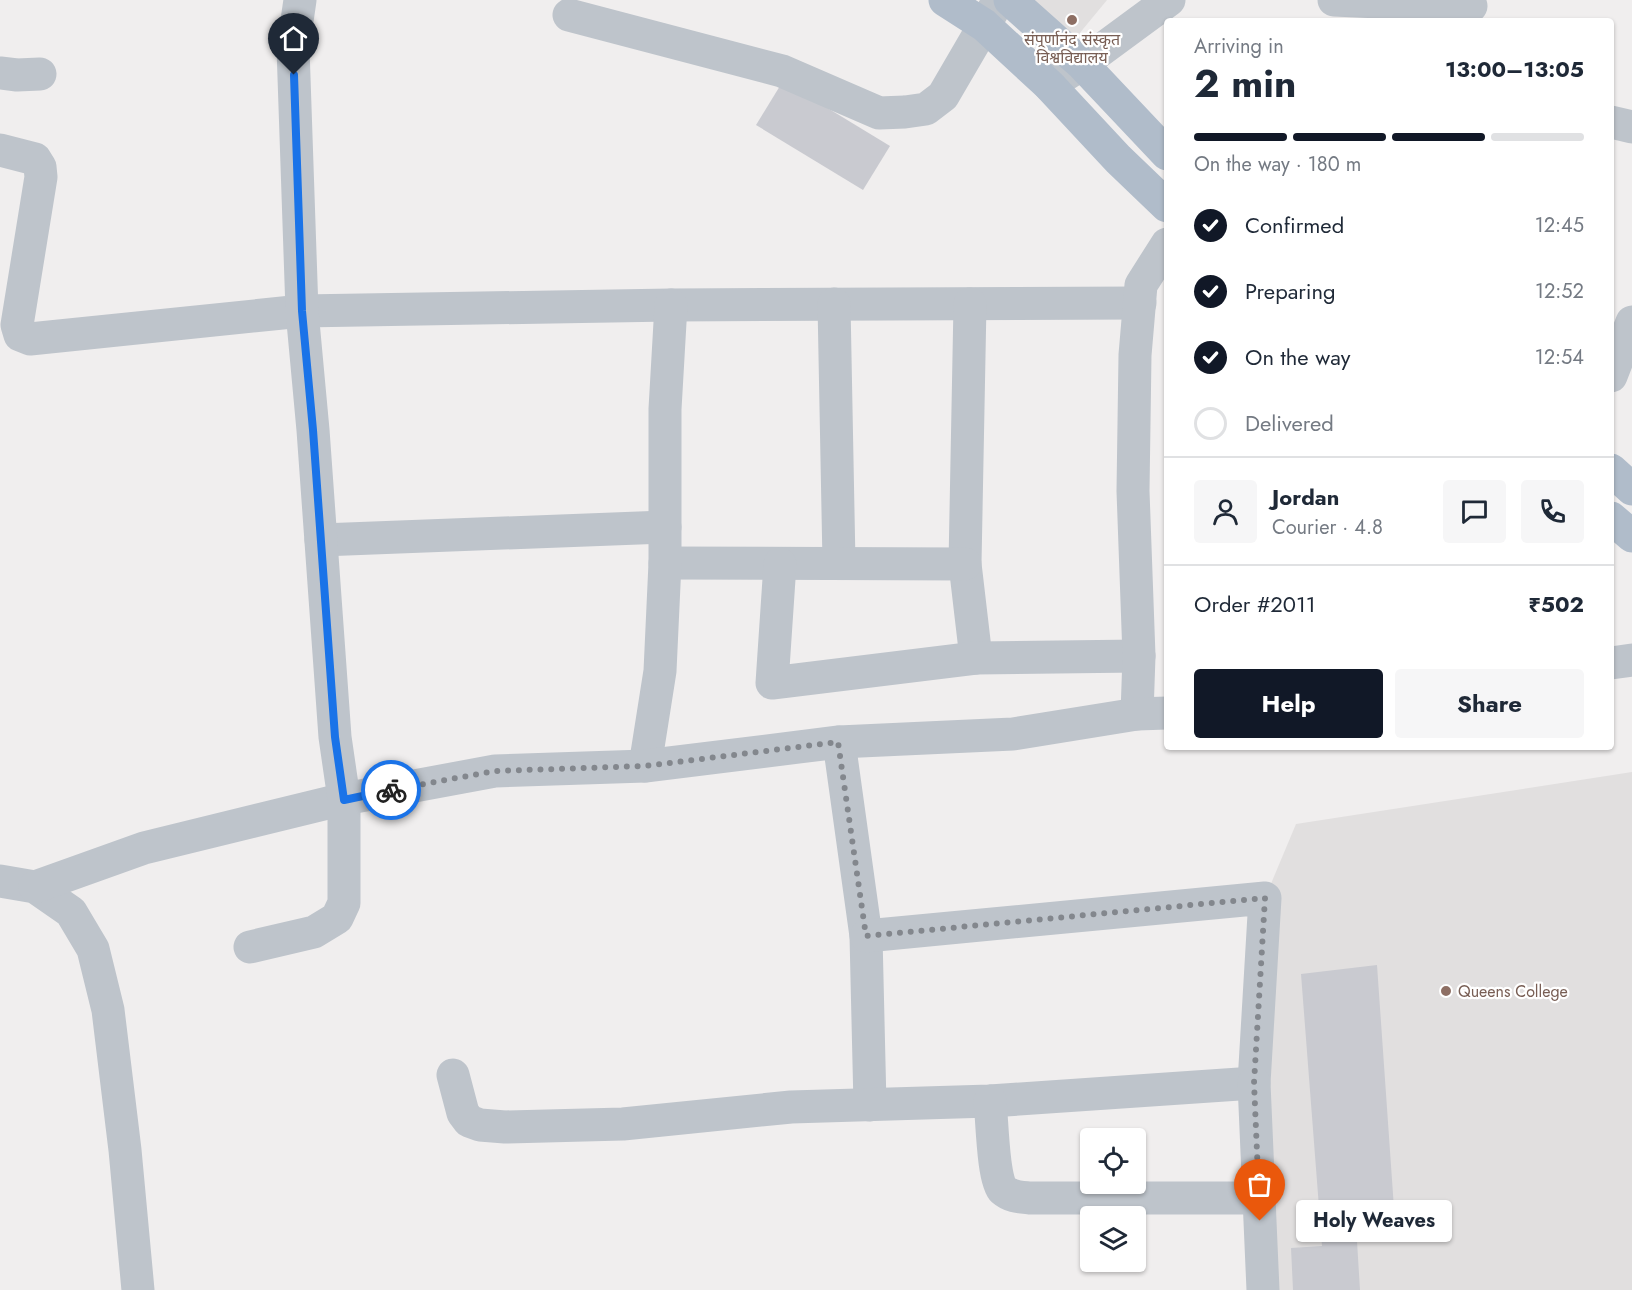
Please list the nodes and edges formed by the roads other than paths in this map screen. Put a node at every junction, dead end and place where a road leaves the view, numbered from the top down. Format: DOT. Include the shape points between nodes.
graph roads {
  1 [pos="300,0"];
  2 [pos="945,0"];
  3 [pos="1010,0"];
  4 [pos="1169,0"];
  5 [pos="1334,0"];
  6 [pos="1471,9"];
  7 [pos="992,13"];
  8 [pos="569,15"];
  9 [pos="1082,64"];
  10 [pos="0,73"];
  11 [pos="40,74"];
  12 [pos="1049,85"];
  13 [pos="1614,123"];
  14 [pos="1632,127"];
  15 [pos="0,150"];
  16 [pos="1164,151"];
  17 [pos="1164,203"];
  18 [pos="1164,249"];
  19 [pos="1140,303"];
  20 [pos="671,304"];
  21 [pos="834,304"];
  22 [pos="970,304"];
  23 [pos="302,311"];
  24 [pos="1632,322"];
  25 [pos="1614,368"];
  26 [pos="1614,473"];
  27 [pos="1632,489"];
  28 [pos="1614,521"];
  29 [pos="665,527"];
  30 [pos="1632,536"];
  31 [pos="321,540"];
  32 [pos="665,563"];
  33 [pos="839,563"];
  34 [pos="780,564"];
  35 [pos="965,564"];
  36 [pos="1139,656"];
  37 [pos="976,658"];
  38 [pos="1632,660"];
  39 [pos="1614,663"];
  40 [pos="1152,713"];
  41 [pos="838,742"];
  42 [pos="645,766"];
  43 [pos="344,800"];
  44 [pos="0,881"];
  45 [pos="35,887"];
  46 [pos="866,936"];
  47 [pos="250,946"];
  48 [pos="453,1075"];
  49 [pos="1254,1083"];
  50 [pos="990,1101"];
  51 [pos="870,1104"];
  52 [pos="1259,1197"];
  53 [pos="138,1290"];
  54 [pos="1263,1290"];
  1 -- 23 [label="street" via="293,48"];
  2 -- 7 [label="main road"];
  3 -- 9 [label="main road"];
  4 -- 9 [label="street"];
  5 -- 6 [label="street"];
  7 -- 8 [label="street" via="943,96 926,109 879,113 782,71"];
  7 -- 12 [label="main road"];
  9 -- 12 [label="street"];
  9 -- 16 [label="main road"];
  10 -- 11 [label="street"];
  12 -- 17 [label="main road"];
  13 -- 14 [label="street"];
  15 -- 23 [label="street" via="35,159 40,167 17,325 20,335 30,339"];
  18 -- 19 [label="street" via="1141,285"];
  19 -- 22 [label="street"];
  19 -- 36 [label="street" via="1135,355 1133,491"];
  20 -- 21 [label="street"];
  20 -- 23 [label="street"];
  20 -- 29 [label="street" via="665,410"];
  21 -- 22 [label="street"];
  21 -- 33 [label="street"];
  22 -- 35 [label="street"];
  23 -- 31 [label="street"];
  24 -- 25 [label="street"];
  26 -- 27 [label="main road"];
  28 -- 30 [label="main road"];
  29 -- 31 [label="street"];
  29 -- 32 [label="street"];
  31 -- 43 [label="street" via="335,737"];
  32 -- 34 [label="street"];
  32 -- 42 [label="street" via="660,671"];
  33 -- 34 [label="street"];
  33 -- 35 [label="street"];
  34 -- 37 [label="street" via="772,683"];
  35 -- 37 [label="street"];
  36 -- 37 [label="street"];
  36 -- 40 [label="street"];
  38 -- 39 [label="street"];
  40 -- 41 [label="street" via="1013,734"];
  41 -- 42 [label="street"];
  41 -- 46 [label="street"];
  42 -- 43 [label="street" via="495,771"];
  43 -- 45 [label="street" via="144,848"];
  43 -- 47 [label="street" via="344,903 337,918 314,932"];
  44 -- 45 [label="street"];
  45 -- 53 [label="street" via="71,912 93,949 106,1000"];
  46 -- 49 [label="street" via="1265,898"];
  46 -- 51 [label="street"];
  48 -- 51 [label="street" via="463,1113 469,1121 505,1127 623,1124 791,1107"];
  49 -- 50 [label="street"];
  49 -- 52 [label="street"];
  50 -- 51 [label="street"];
  50 -- 52 [label="street" via="996,1175 1001,1188 1011,1196"];
  52 -- 54 [label="street"];
}
